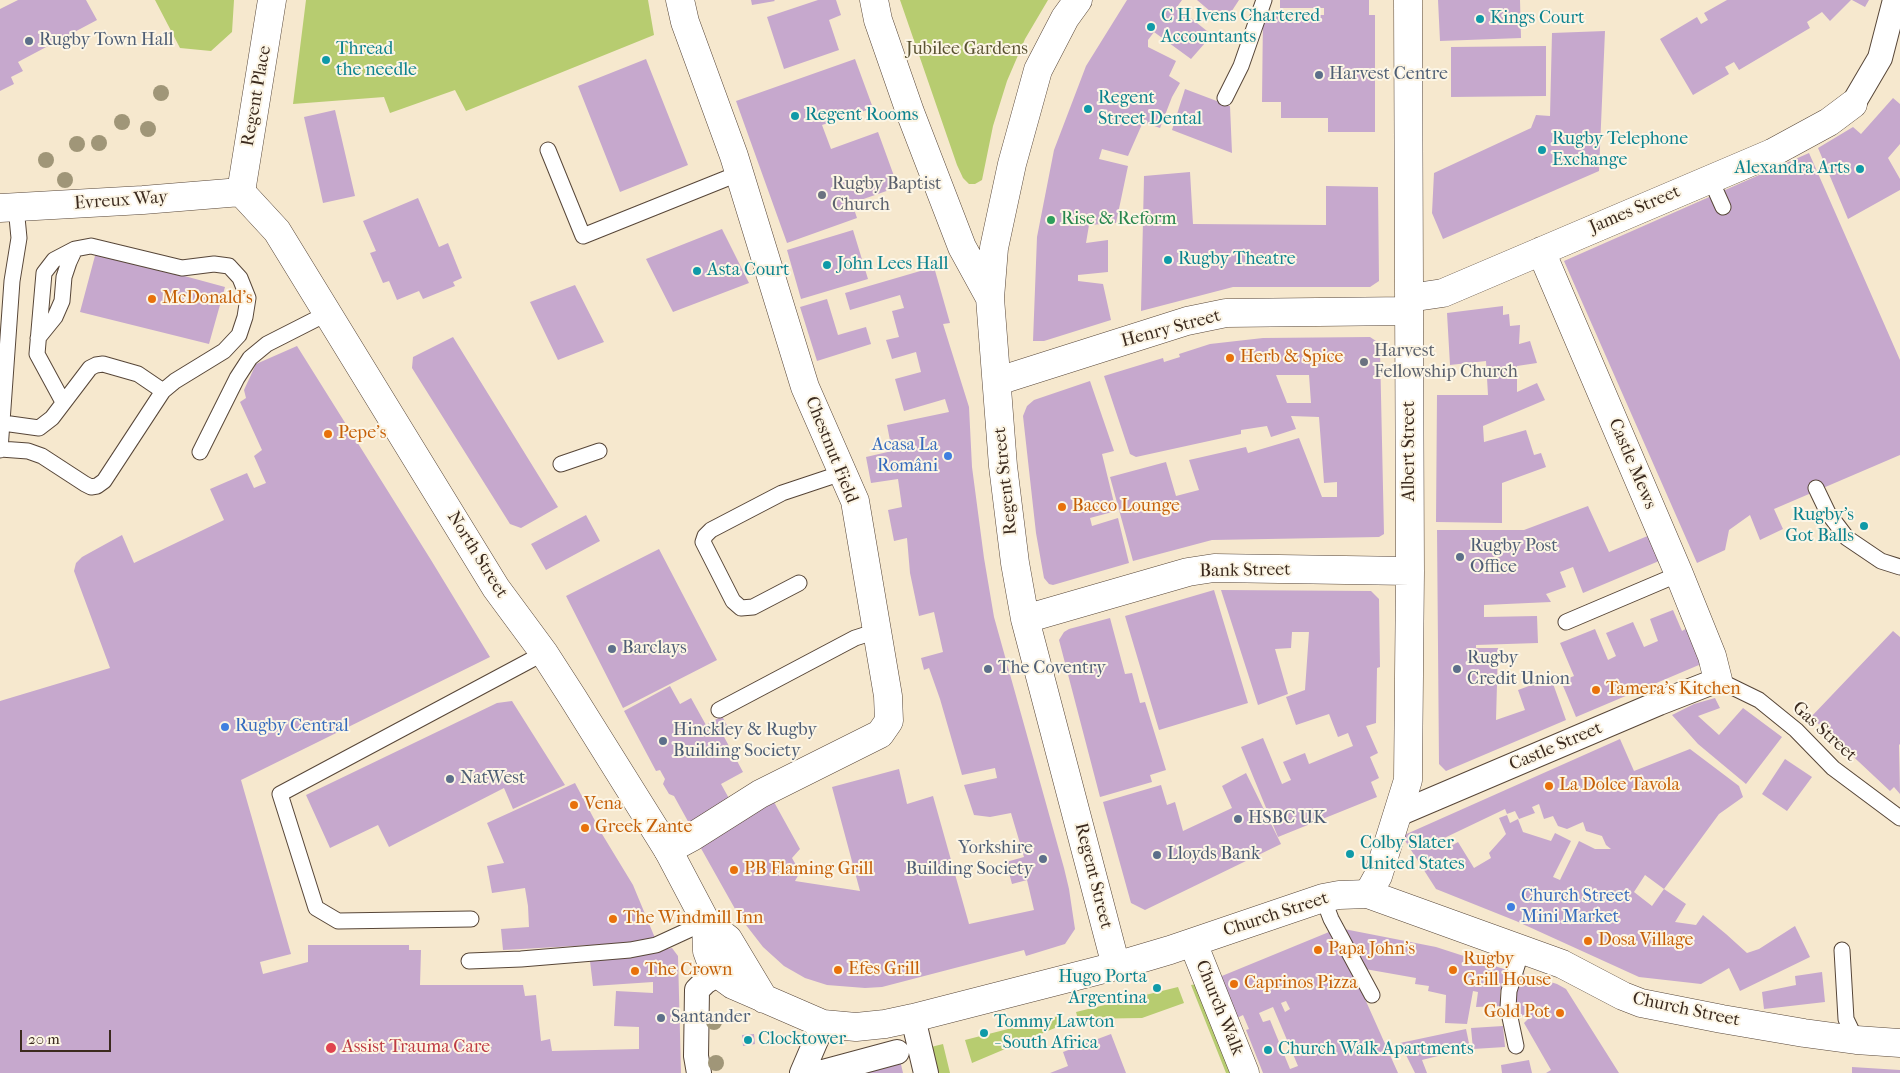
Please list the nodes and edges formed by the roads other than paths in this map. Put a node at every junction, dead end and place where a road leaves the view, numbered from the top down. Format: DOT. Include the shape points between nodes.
graph roads {
  1 [pos="272,0"];
  2 [pos="680,0"];
  3 [pos="874,0"];
  4 [pos="1078,0"];
  5 [pos="1264,0"];
  6 [pos="1408,0"];
  7 [pos="1895,0"];
  8 [pos="1225,98"];
  9 [pos="1853,104"];
  10 [pos="548,150"];
  11 [pos="740,173"];
  12 [pos="1710,178"];
  13 [pos="241,192"];
  14 [pos="1723,207"];
  15 [pos="8,208"];
  16 [pos="76,249"];
  17 [pos="1542,251"];
  18 [pos="990,298"];
  19 [pos="1409,304"];
  20 [pos="328,313"];
  21 [pos="38,338"];
  22 [pos="998,381"];
  23 [pos="164,391"];
  24 [pos="63,402"];
  25 [pos="3,424"];
  26 [pos="39,428"];
  27 [pos="0,450"];
  28 [pos="598,451"];
  29 [pos="200,452"];
  30 [pos="42,456"];
  31 [pos="561,464"];
  32 [pos="842,473"];
  33 [pos="1816,488"];
  34 [pos="1900,567"];
  35 [pos="1410,570"];
  36 [pos="1679,574"];
  37 [pos="800,583"];
  38 [pos="1025,619"];
  39 [pos="1566,622"];
  40 [pos="877,630"];
  41 [pos="544,654"];
  42 [pos="1718,680"];
  43 [pos="719,710"];
  44 [pos="1396,815"];
  45 [pos="1900,818"];
  46 [pos="668,850"];
  47 [pos="1368,894"];
  48 [pos="1324,898"];
  49 [pos="471,919"];
  50 [pos="706,922"];
  51 [pos="1193,942"];
  52 [pos="1522,950"];
  53 [pos="1842,950"];
  54 [pos="469,961"];
  55 [pos="1116,966"];
  56 [pos="718,974"];
  57 [pos="1372,995"];
  58 [pos="764,999"];
  59 [pos="913,1018"];
  60 [pos="823,1024"];
  61 [pos="1856,1040"];
  62 [pos="1900,1043"];
  63 [pos="1516,1046"];
  64 [pos="897,1052"];
  65 [pos="699,1073"];
  66 [pos="802,1073"];
  67 [pos="819,1073"];
  68 [pos="926,1073"];
  69 [pos="1245,1073"];
  1 -- 13 [label="street, Regent Place"];
  2 -- 11 [label="street, Chestnut Field"];
  3 -- 18 [label="street" via="910,112 962,247"];
  4 -- 18 [label="street, Regent Street" via="1038,70 1012,164 994,248"];
  5 -- 8 [label="lane" via="1241,66"];
  6 -- 19 [label="street, Albert Street"];
  7 -- 9 [label="street" via="1880,58"];
  9 -- 12 [label="street, James Street" via="1795,141"];
  10 -- 11 [label="lane" via="583,236"];
  11 -- 32 [label="street, Chestnut Field" via="805,388"];
  12 -- 14 [label="lane"];
  12 -- 17 [label="street, James Street"];
  13 -- 15 [label="street, Evreux Way"];
  13 -- 20 [label="street, North Street" via="278,231"];
  15 -- 25 [label="lane" via="19,238 12,282"];
  16 -- 21 [label="lane" via="64,277 62,302"];
  16 -- 21 [label="lane" via="54,260 44,273"];
  16 -- 23 [label="lane" via="91,246 182,268 214,264 229,266 240,278 248,298 239,335 224,351"];
  17 -- 19 [label="street, James Street"];
  17 -- 36 [label="street, Castle Mews"];
  18 -- 22 [label="street, Regent Street"];
  19 -- 22 [label="street, Henry Street" via="1226,313 1187,321"];
  19 -- 35 [label="street, Albert Street"];
  20 -- 29 [label="lane" via="267,344 250,358"];
  20 -- 41 [label="street, North Street" via="496,588"];
  21 -- 24 [label="lane" via="37,354"];
  22 -- 38 [label="street, Regent Street" via="1003,466"];
  23 -- 24 [label="lane" via="138,374 103,364 90,368"];
  23 -- 30 [label="lane" via="104,481 97,486 85,484"];
  24 -- 26 [label="lane" via="52,418"];
  25 -- 26 [label="lane"];
  25 -- 27 [label="lane"];
  26 -- 30 [label="lane"];
  27 -- 30 [label="lane" via="28,451"];
  28 -- 31 [label="lane"];
  32 -- 37 [label="lane" via="782,493 705,536 704,542 732,601 741,608 753,606"];
  32 -- 40 [label="street, Chestnut Field" via="855,501"];
  33 -- 34 [label="lane" via="1828,513 1847,538 1881,560"];
  35 -- 38 [label="street, Bank Street" via="1214,568 1188,572"];
  35 -- 44 [label="street, Albert Street" via="1408,780"];
  36 -- 39 [label="lane"];
  36 -- 42 [label="street, Castle Mews" via="1712,656"];
  38 -- 55 [label="street, Regent Street"];
  40 -- 43 [label="lane" via="855,638"];
  40 -- 46 [label="street, Chestnut Field" via="889,721 880,734 760,794"];
  41 -- 46 [label="street, North Street"];
  41 -- 49 [label="lane" via="280,794 316,908 338,921"];
  42 -- 44 [label="street, Castle Street"];
  42 -- 45 [label="lane, Gas Street" via="1759,700 1796,730 1833,768"];
  44 -- 47 [label="street, Albert Street" via="1378,876"];
  46 -- 50 [label="street, North Street"];
  47 -- 48 [label="street, Church Street"];
  47 -- 52 [label="street, Church Street"];
  48 -- 51 [label="street, Church Street"];
  48 -- 57 [label="lane" via="1331,919"];
  50 -- 54 [label="lane" via="656,945 630,950"];
  50 -- 56 [label="street" via="707,952"];
  50 -- 58 [label="street" via="728,939"];
  51 -- 55 [label="street, Church Street"];
  51 -- 69 [label="street, Church Walk"];
  52 -- 61 [label="street, Church Street" via="1562,964 1641,1003"];
  52 -- 63 [label="lane" via="1509,991 1508,1008"];
  53 -- 61 [label="lane" via="1846,1019"];
  55 -- 59 [label="street, Church Street"];
  56 -- 58 [label="street, Church Street" via="733,985"];
  56 -- 65 [label="street" via="697,990 696,1056"];
  58 -- 60 [label="street, Church Street"];
  59 -- 60 [label="street, Church Street" via="856,1027"];
  59 -- 68 [label="street"];
  60 -- 66 [label="street"];
  61 -- 62 [label="street, Church Street"];
  64 -- 67 [label="street"];
}
